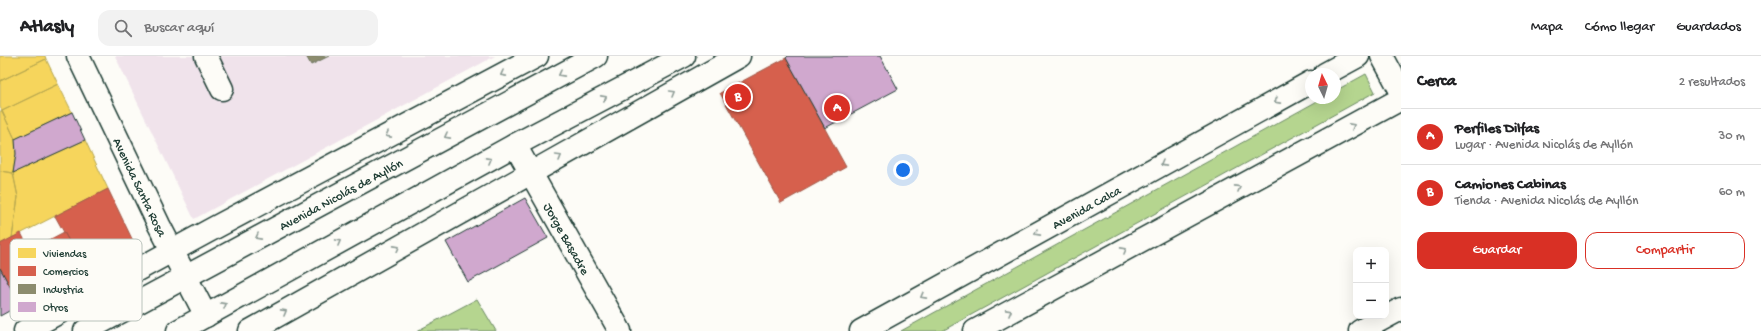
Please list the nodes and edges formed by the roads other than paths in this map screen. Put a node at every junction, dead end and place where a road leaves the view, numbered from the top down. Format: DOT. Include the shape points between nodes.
graph roads {
  1 [pos="78,56"];
  2 [pos="206,56"];
  3 [pos="538,56"];
  4 [pos="596,56"];
  5 [pos="684,56"];
  6 [pos="725,56"];
  7 [pos="739,56"];
  8 [pos="1358,56"];
  9 [pos="1382,56"];
  10 [pos="1337,68"];
  11 [pos="701,77"];
  12 [pos="1305,85"];
  13 [pos="222,89"];
  14 [pos="1401,91"];
  15 [pos="1401,100"];
  16 [pos="515,145"];
  17 [pos="531,173"];
  18 [pos="172,250"];
  19 [pos="142,267"];
  20 [pos="185,276"];
  21 [pos="142,300"];
  22 [pos="1401,309"];
  23 [pos="206,316"];
  24 [pos="43,321"];
  25 [pos="103,321"];
  26 [pos="25,331"];
  27 [pos="85,331"];
  28 [pos="178,331"];
  29 [pos="250,331"];
  30 [pos="620,331"];
  31 [pos="861,331"];
  32 [pos="975,331"];
  33 [pos="1360,331"];
  1 -- 18 [label="main road, Avenida Santa Rosa"];
  2 -- 13 [label="main road"];
  3 -- 18 [label="main road, one-way"];
  4 -- 20 [label="main road, Avenida Nicolás de Ayllón, one-way"];
  16 -- 5 [label="main road, one-way"];
  6 -- 11 [label="main road"];
  7 -- 11 [label="main road"];
  8 -- 10 [label="main road"];
  9 -- 14 [label="main road"];
  17 -- 11 [label="main road, one-way"];
  12 -- 31 [label="main road, Avenida Calca, one-way"];
  32 -- 15 [label="main road, one-way"];
  16 -- 17 [label="main road, Jorge Basadre"];
  23 -- 16 [label="main road, one-way"];
  29 -- 17 [label="main road, one-way"];
  17 -- 30 [label="main road, Jorge Basadre"];
  18 -- 19 [label="main road"];
  18 -- 20 [label="main road, Avenida Santa Rosa"];
  20 -- 21 [label="main road, Avenida Nicolás de Ayllón"];
  20 -- 23 [label="main road, Avenida Santa Rosa"];
  22 -- 33 [label="main road"];
  23 -- 28 [label="main road"];
  24 -- 26 [label="main road"];
  25 -- 27 [label="main road, Avenida Nicolás de Ayllón"];
}
